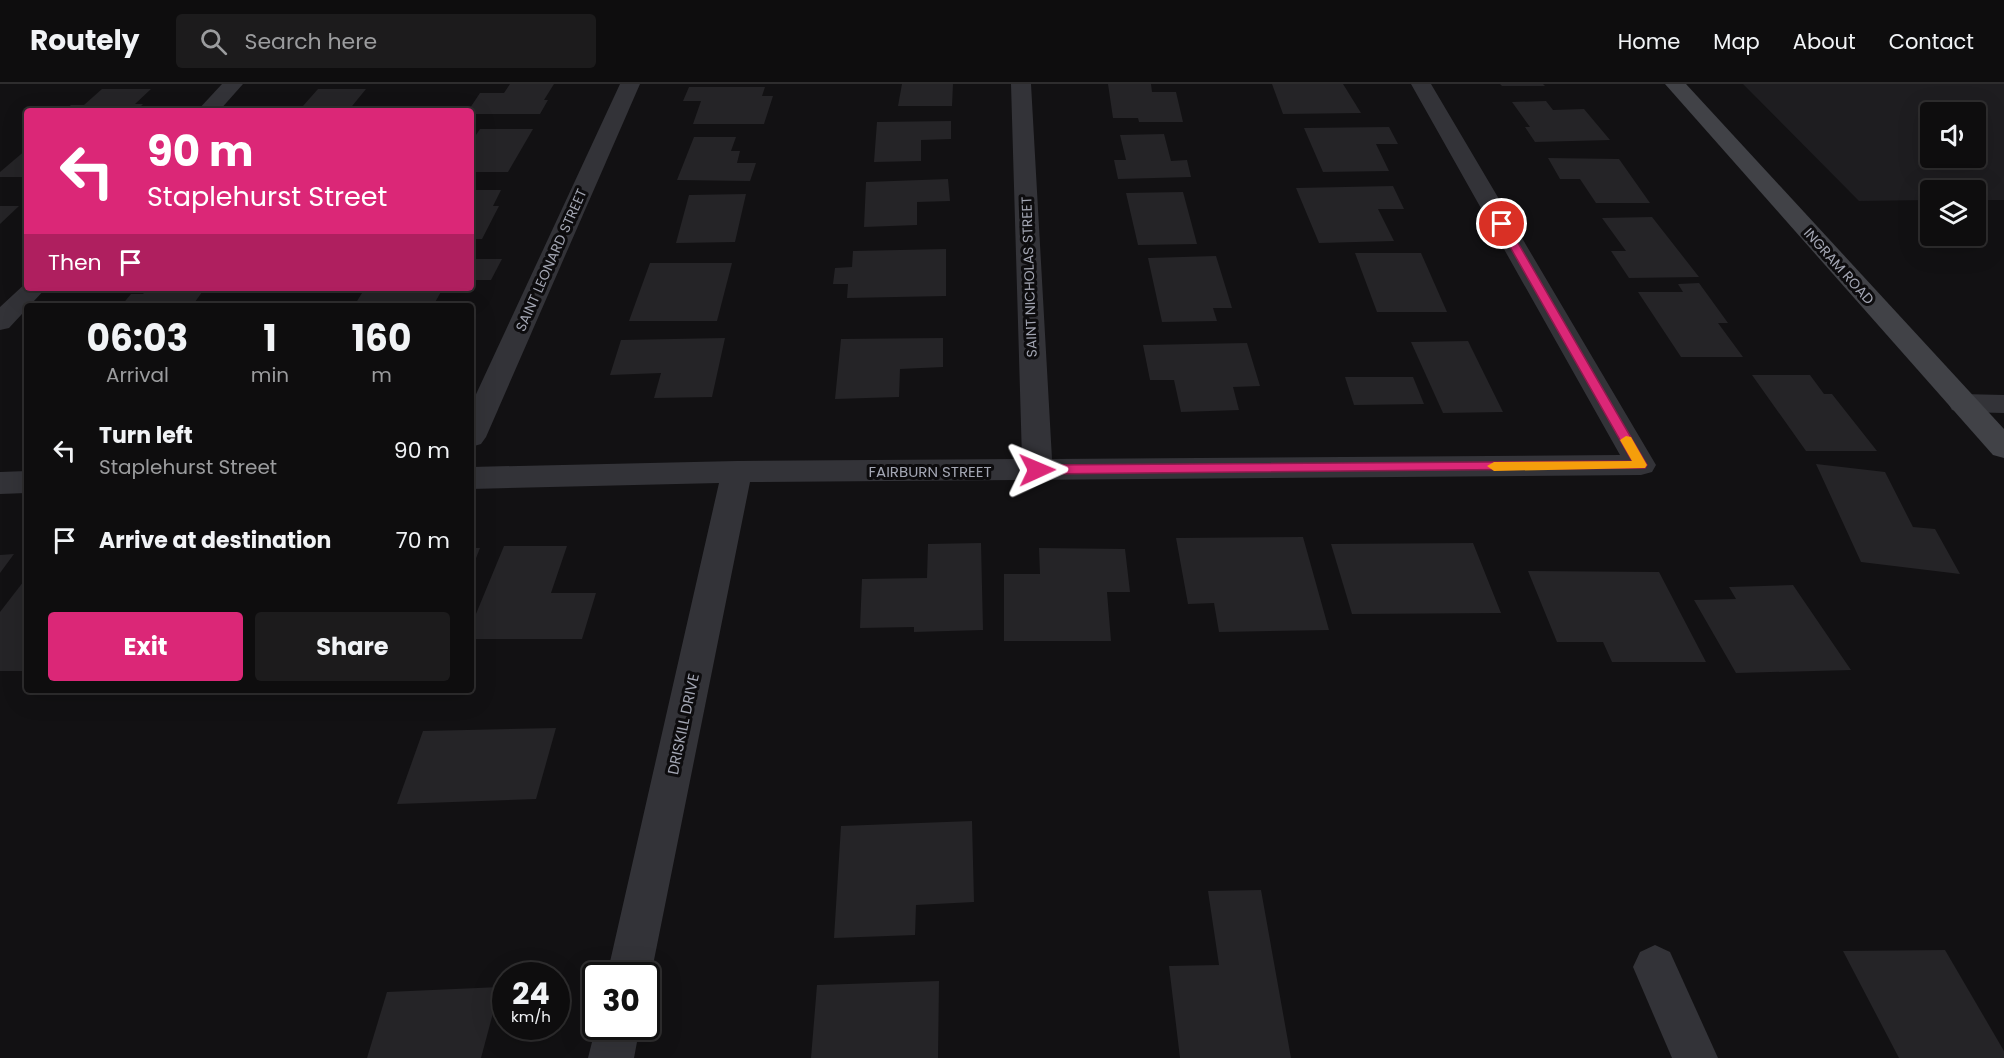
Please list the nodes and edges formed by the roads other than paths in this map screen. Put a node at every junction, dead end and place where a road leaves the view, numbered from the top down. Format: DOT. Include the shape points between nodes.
graph roads {
  1 [pos="233,84"];
  2 [pos="630,84"];
  3 [pos="1021,84"];
  4 [pos="1421,84"];
  5 [pos="1675,84"];
  6 [pos="210,108"];
  7 [pos="30,291"];
  8 [pos="0,322"];
  9 [pos="1962,403"];
  10 [pos="2004,404"];
  11 [pos="474,430"];
  12 [pos="2004,448"];
  13 [pos="1037,470"];
  14 [pos="736,472"];
  15 [pos="474,478"];
  16 [pos="0,483"];
  17 [pos="24,483"];
  18 [pos="632,962"];
  19 [pos="1655,967"];
  20 [pos="615,1040"];
  21 [pos="611,1058"];
  22 [pos="1695,1058"];
  1 -- 6 [label="street"];
  2 -- 11 [label="street, SAINT LEONARD STREET"];
  3 -- 13 [label="street, SAINT NICHOLAS STREET"];
  4 -- 13 [label="street, FAIRBURN STREET" via="1641,465"];
  5 -- 9 [label="street, INGRAM ROAD"];
  7 -- 8 [label="street"];
  9 -- 10 [label="street"];
  9 -- 12 [label="street, INGRAM ROAD"];
  13 -- 14 [label="street, FAIRBURN STREET"];
  14 -- 15 [label="street, FAIRBURN STREET"];
  14 -- 18 [label="street, DRISKILL DRIVE"];
  16 -- 17 [label="street"];
  19 -- 22 [label="street"];
  20 -- 21 [label="street"];
}
